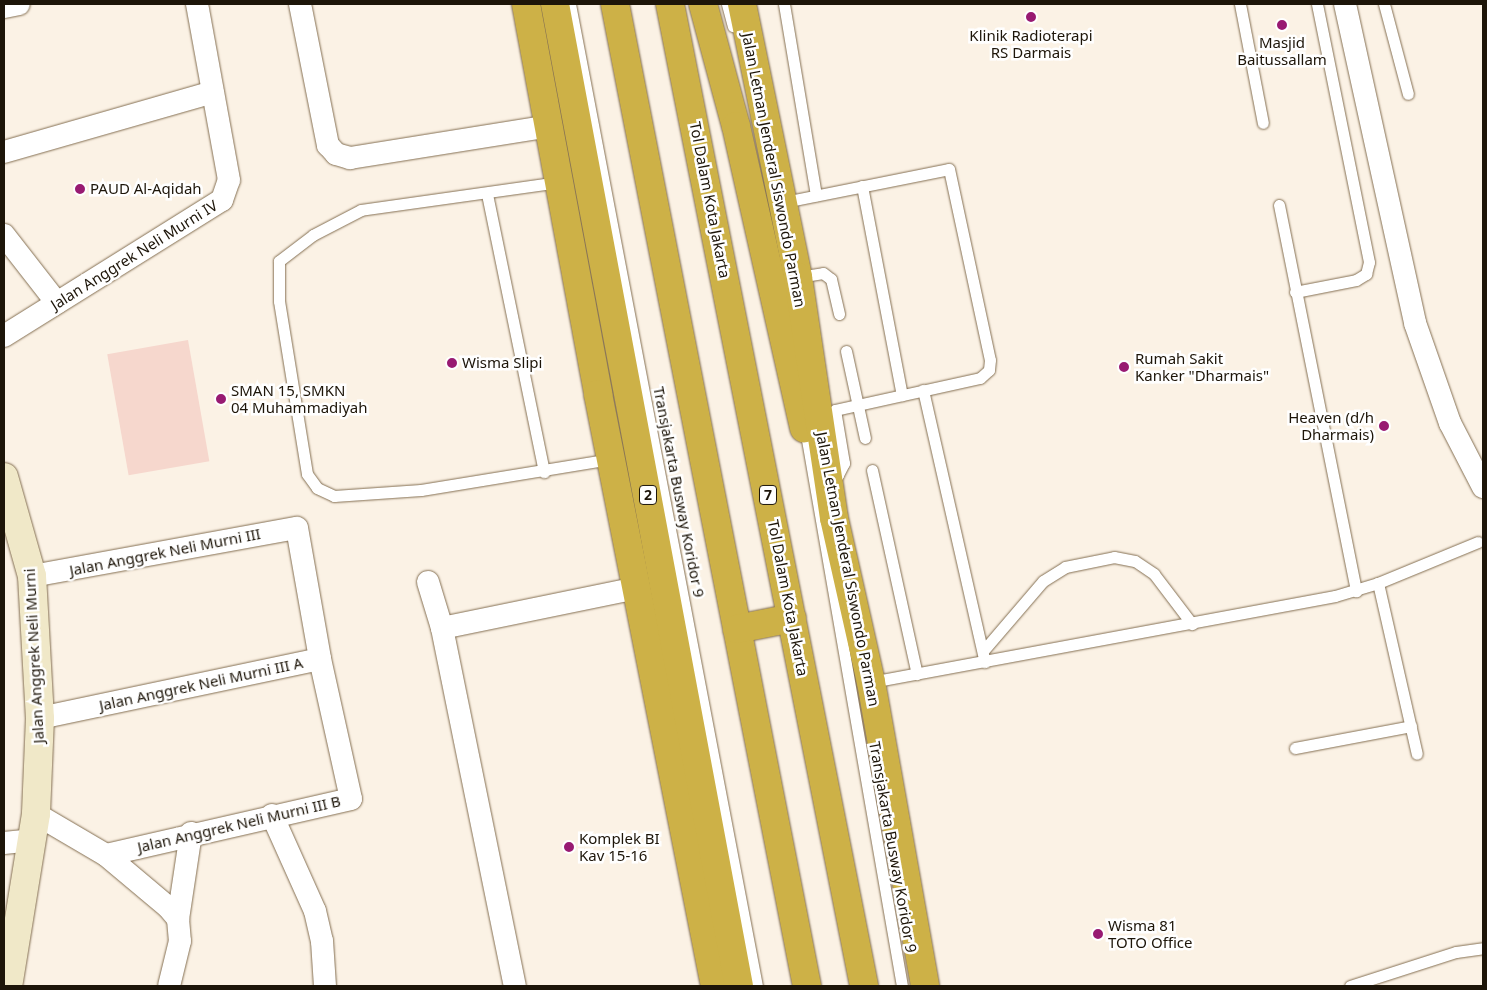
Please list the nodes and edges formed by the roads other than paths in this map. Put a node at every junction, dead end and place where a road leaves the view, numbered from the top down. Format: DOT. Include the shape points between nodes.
graph roads {
  1 [pos="19,4"];
  2 [pos="197,4"];
  3 [pos="300,4"];
  4 [pos="526,4"];
  5 [pos="555,4"];
  6 [pos="570,4"];
  7 [pos="615,4"];
  8 [pos="670,4"];
  9 [pos="703,4"];
  10 [pos="727,4"];
  11 [pos="742,4"];
  12 [pos="784,4"];
  13 [pos="1240,4"];
  14 [pos="1317,4"];
  15 [pos="1345,4"];
  16 [pos="1384,4"];
  17 [pos="4,6"];
  18 [pos="735,38"];
  19 [pos="213,92"];
  20 [pos="1408,94"];
  21 [pos="750,105"];
  22 [pos="1263,123"];
  23 [pos="549,126"];
  24 [pos="4,152"];
  25 [pos="561,182"];
  26 [pos="862,186"];
  27 [pos="487,194"];
  28 [pos="816,195"];
  29 [pos="784,202"];
  30 [pos="1279,206"];
  31 [pos="4,235"];
  32 [pos="777,238"];
  33 [pos="792,281"];
  34 [pos="1295,292"];
  35 [pos="57,303"];
  36 [pos="839,314"];
  37 [pos="587,325"];
  38 [pos="4,336"];
  39 [pos="622,350"];
  40 [pos="846,351"];
  41 [pos="923,390"];
  42 [pos="598,394"];
  43 [pos="902,395"];
  44 [pos="857,404"];
  45 [pos="806,435"];
  46 [pos="865,438"];
  47 [pos="611,459"];
  48 [pos="872,470"];
  49 [pos="544,472"];
  50 [pos="4,477"];
  51 [pos="828,479"];
  52 [pos="1483,487"];
  53 [pos="834,518"];
  54 [pos="296,528"];
  55 [pos="1478,542"];
  56 [pos="32,576"];
  57 [pos="428,582"];
  58 [pos="1378,583"];
  59 [pos="637,588"];
  60 [pos="1356,591"];
  61 [pos="792,618"];
  62 [pos="1192,624"];
  63 [pos="442,628"];
  64 [pos="737,629"];
  65 [pos="984,656"];
  66 [pos="320,659"];
  67 [pos="918,674"];
  68 [pos="871,682"];
  69 [pos="40,718"];
  70 [pos="1411,726"];
  71 [pos="1295,748"];
  72 [pos="1417,754"];
  73 [pos="272,814"];
  74 [pos="34,827"];
  75 [pos="191,833"];
  76 [pos="4,843"];
  77 [pos="106,854"];
  78 [pos="178,919"];
  79 [pos="1483,948"];
  80 [pos="8,986"];
  81 [pos="169,986"];
  82 [pos="325,986"];
  83 [pos="514,986"];
  84 [pos="715,986"];
  85 [pos="739,986"];
  86 [pos="757,986"];
  87 [pos="807,986"];
  88 [pos="864,986"];
  89 [pos="902,986"];
  90 [pos="925,986"];
  91 [pos="1350,986"];
  1 -- 17 [label="street"];
  2 -- 19 [label="street, Jalan Anggrek Neli Murni IV"];
  3 -- 23 [label="street" via="328,145 336,154 350,158"];
  4 -- 23 [label="highway"];
  5 -- 39 [label="highway, 2"];
  6 -- 86 [label="lane, Transjakarta Busway Koridor 9"];
  7 -- 64 [label="highway"];
  8 -- 61 [label="highway, Tol Dalam Kota Jakarta / 7"];
  9 -- 45 [label="highway" via="736,126"];
  10 -- 18 [label="lane"];
  11 -- 29 [label="highway, Jalan Letnan Jenderal Siswondo Parman"];
  12 -- 28 [label="lane"];
  13 -- 22 [label="lane"];
  14 -- 34 [label="lane" via="1369,262 1366,274 1356,280"];
  15 -- 52 [label="street" via="1416,323 1450,423"];
  16 -- 20 [label="lane"];
  19 -- 24 [label="street"];
  19 -- 35 [label="street, Jalan Anggrek Neli Murni IV" via="229,180 222,200"];
  21 -- 32 [label="lane"];
  23 -- 25 [label="highway"];
  25 -- 27 [label="lane"];
  25 -- 37 [label="highway"];
  26 -- 28 [label="lane"];
  26 -- 41 [label="lane" via="949,169 990,360 989,370 980,378"];
  26 -- 43 [label="lane"];
  27 -- 49 [label="lane"];
  27 -- 49 [label="lane" via="361,210 314,235 279,262 279,301 307,474 317,488 334,496 421,490"];
  28 -- 29 [label="lane"];
  29 -- 33 [label="highway, Jalan Letnan Jenderal Siswondo Parman"];
  30 -- 34 [label="lane"];
  31 -- 35 [label="street"];
  33 -- 36 [label="lane" via="823,273 831,279"];
  33 -- 45 [label="lane, Transjakarta Busway Koridor 9"];
  33 -- 51 [label="highway, Jalan Letnan Jenderal Siswondo Parman"];
  34 -- 60 [label="lane"];
  35 -- 38 [label="street, Jalan Anggrek Neli Murni IV"];
  37 -- 39 [label="highway"];
  37 -- 42 [label="highway"];
  39 -- 42 [label="highway"];
  39 -- 85 [label="highway, 2"];
  40 -- 44 [label="lane"];
  41 -- 43 [label="lane"];
  41 -- 65 [label="lane"];
  42 -- 47 [label="highway"];
  43 -- 44 [label="lane"];
  44 -- 46 [label="lane"];
  44 -- 51 [label="lane" via="835,410 844,463 838,475"];
  45 -- 53 [label="highway"];
  45 -- 89 [label="lane, Transjakarta Busway Koridor 9"];
  47 -- 49 [label="lane"];
  47 -- 59 [label="highway"];
  48 -- 67 [label="lane"];
  50 -- 56 [label="street, Jalan Anggrek Neli Murni"];
  51 -- 53 [label="highway, Jalan Letnan Jenderal Siswondo Parman"];
  53 -- 68 [label="highway, Jalan Letnan Jenderal Siswondo Parman"];
  54 -- 56 [label="street, Jalan Anggrek Neli Murni III"];
  54 -- 66 [label="street, Jalan Anggrek Neli Murni III A"];
  55 -- 58 [label="lane"];
  56 -- 69 [label="street, Jalan Anggrek Neli Murni"];
  57 -- 63 [label="street"];
  58 -- 60 [label="lane"];
  58 -- 70 [label="lane"];
  59 -- 63 [label="street"];
  59 -- 84 [label="highway"];
  60 -- 62 [label="lane"];
  61 -- 64 [label="highway"];
  61 -- 88 [label="highway, Tol Dalam Kota Jakarta / 7"];
  62 -- 65 [label="lane"];
  62 -- 65 [label="lane" via="1154,574 1135,561 1114,557 1064,566 1043,581"];
  63 -- 83 [label="street"];
  64 -- 87 [label="highway"];
  65 -- 67 [label="lane"];
  66 -- 69 [label="street, Jalan Anggrek Neli Murni III A"];
  66 -- 73 [label="street, Jalan Anggrek Neli Murni III B" via="350,799"];
  67 -- 68 [label="lane"];
  68 -- 90 [label="highway, Jalan Letnan Jenderal Siswondo Parman"];
  69 -- 74 [label="street, Jalan Anggrek Neli Murni"];
  70 -- 71 [label="lane"];
  70 -- 72 [label="lane"];
  73 -- 75 [label="street, Jalan Anggrek Neli Murni III B"];
  73 -- 82 [label="street" via="315,911 322,941"];
  74 -- 76 [label="street"];
  74 -- 77 [label="street"];
  74 -- 80 [label="street, Jalan Anggrek Neli Murni"];
  75 -- 77 [label="street, Jalan Anggrek Neli Murni III B"];
  75 -- 78 [label="street"];
  77 -- 78 [label="street"];
  78 -- 81 [label="street" via="180,941"];
  79 -- 91 [label="lane" via="1456,952"];
}
